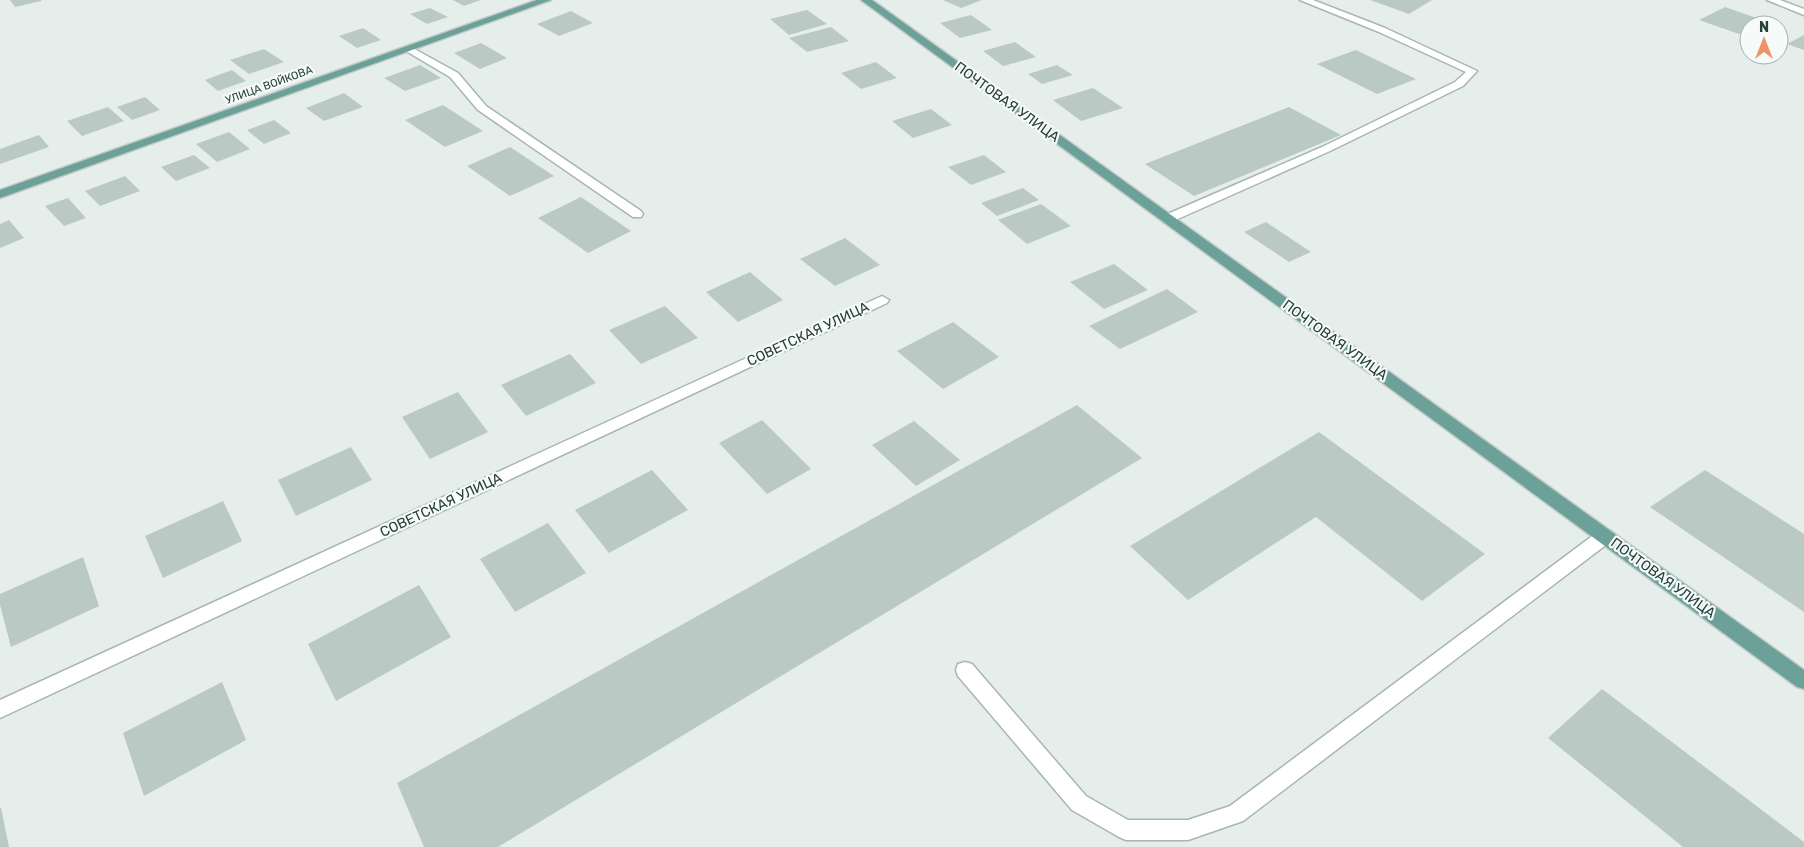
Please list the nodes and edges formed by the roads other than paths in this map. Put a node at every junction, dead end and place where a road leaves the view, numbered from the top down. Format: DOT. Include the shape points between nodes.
graph roads {
  1 [pos="546,0"];
  2 [pos="866,0"];
  3 [pos="1304,0"];
  4 [pos="1772,0"];
  5 [pos="1804,12"];
  6 [pos="409,49"];
  7 [pos="0,194"];
  8 [pos="637,214"];
  9 [pos="1167,219"];
  10 [pos="882,300"];
  11 [pos="1605,536"];
  12 [pos="965,670"];
  13 [pos="1804,681"];
  14 [pos="0,710"];
  1 -- 6 [label="main road, УЛИЦА ВОЙКОВА"];
  2 -- 9 [label="main road, ПОЧТОВАЯ УЛИЦА"];
  3 -- 9 [label="street" via="1382,30 1472,71 1459,84 1326,149"];
  4 -- 5 [label="street"];
  6 -- 7 [label="main road, УЛИЦА ВОЙКОВА"];
  6 -- 8 [label="street" via="454,75 482,108"];
  9 -- 11 [label="main road, ПОЧТОВАЯ УЛИЦА"];
  10 -- 14 [label="street, СОВЕТСКАЯ УЛИЦА"];
  11 -- 12 [label="street" via="1236,814 1188,830 1126,830 1079,803"];
  11 -- 13 [label="main road, ПОЧТОВАЯ УЛИЦА"];
}
